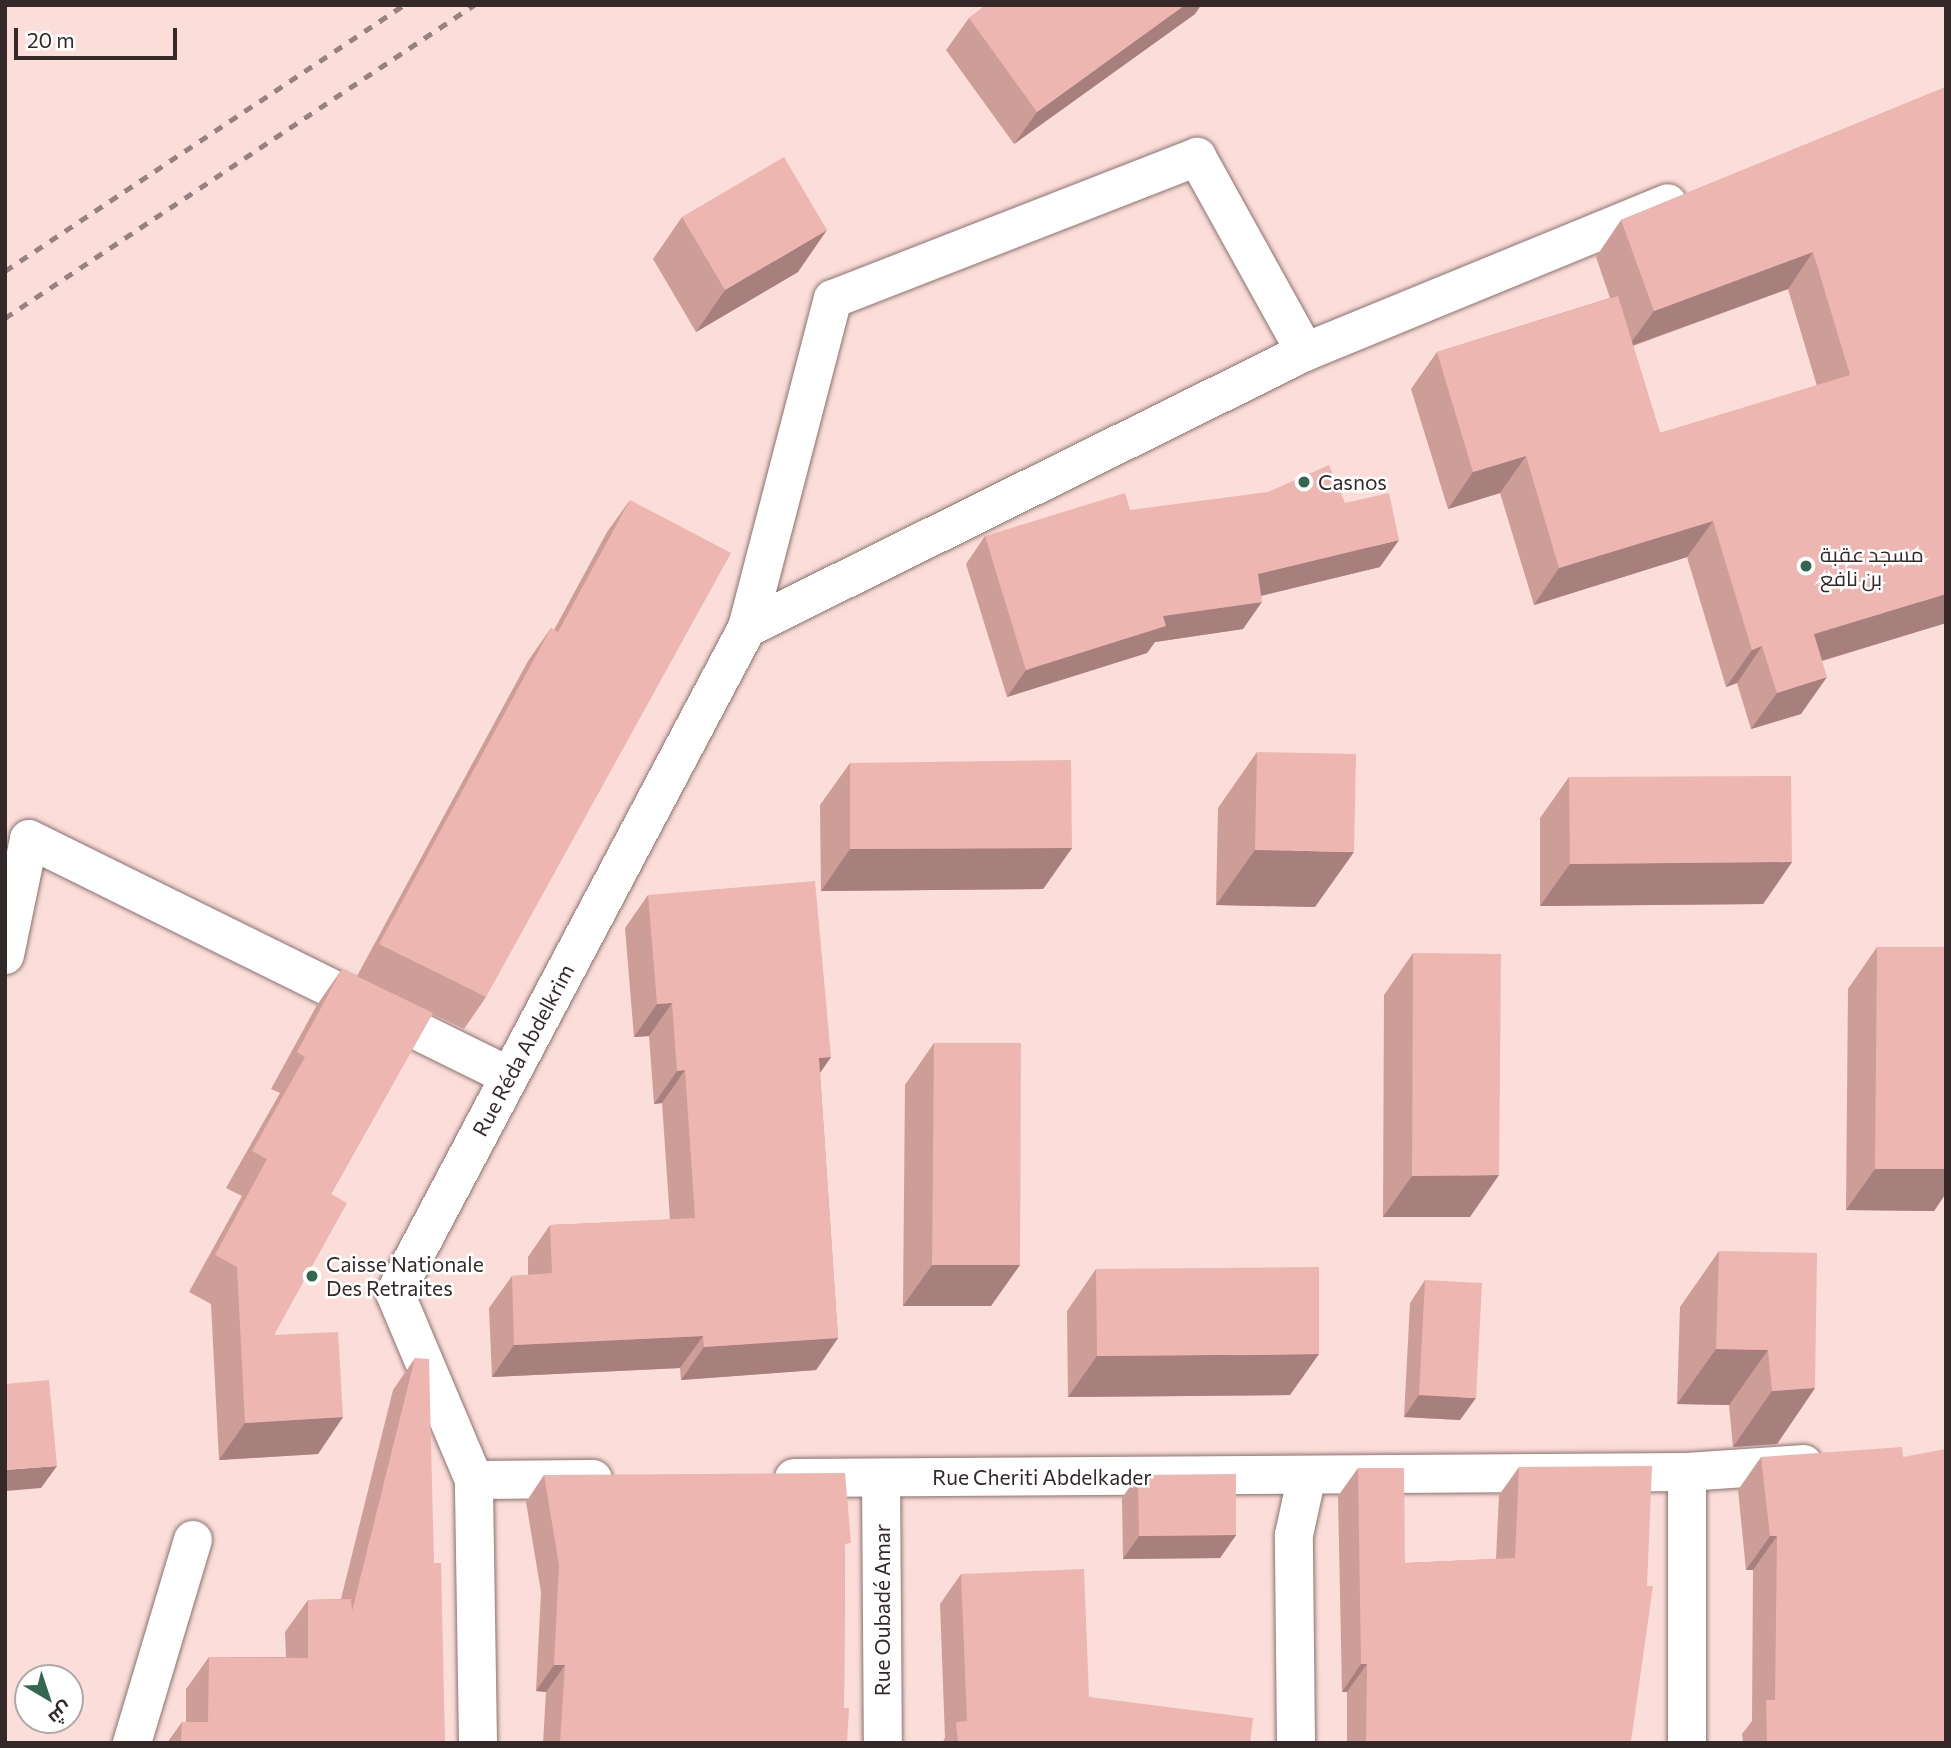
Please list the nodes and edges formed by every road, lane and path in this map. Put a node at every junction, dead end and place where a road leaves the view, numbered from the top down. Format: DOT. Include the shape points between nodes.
graph roads {
  1 [pos="1702,189"];
  2 [pos="1305,352"];
  3 [pos="747,628"];
  4 [pos="5,955"];
  5 [pos="509,1076"];
  6 [pos="1837,1462"];
  7 [pos="1686,1472"];
  8 [pos="1307,1475"];
  9 [pos="759,1478"];
  10 [pos="881,1478"];
  11 [pos="637,1479"];
  12 [pos="474,1480"];
  13 [pos="192,1540"];
  14 [pos="132,1743"];
  15 [pos="478,1743"];
  16 [pos="883,1743"];
  17 [pos="1296,1743"];
  18 [pos="1687,1743"];
  1 -- 2 [label="street"];
  2 -- 3 [label="street"];
  2 -- 3 [label="street, Rue Réda Abdelkrim" via="1197,157 834,299"];
  3 -- 5 [label="street, Rue Réda Abdelkrim"];
  4 -- 5 [label="street" via="30,839"];
  5 -- 12 [label="street, Rue Réda Abdelkrim" via="395,1293"];
  6 -- 7 [label="street, Rue Cheriti Abdelkader"];
  7 -- 8 [label="street, Rue Cheriti Abdelkader"];
  7 -- 18 [label="street"];
  8 -- 10 [label="street, Rue Cheriti Abdelkader"];
  8 -- 17 [label="street" via="1294,1535"];
  9 -- 10 [label="street, Rue Cheriti Abdelkader"];
  10 -- 16 [label="street, Rue Oubadé Amar"];
  11 -- 12 [label="street"];
  12 -- 15 [label="street"];
  13 -- 14 [label="street"];
}
